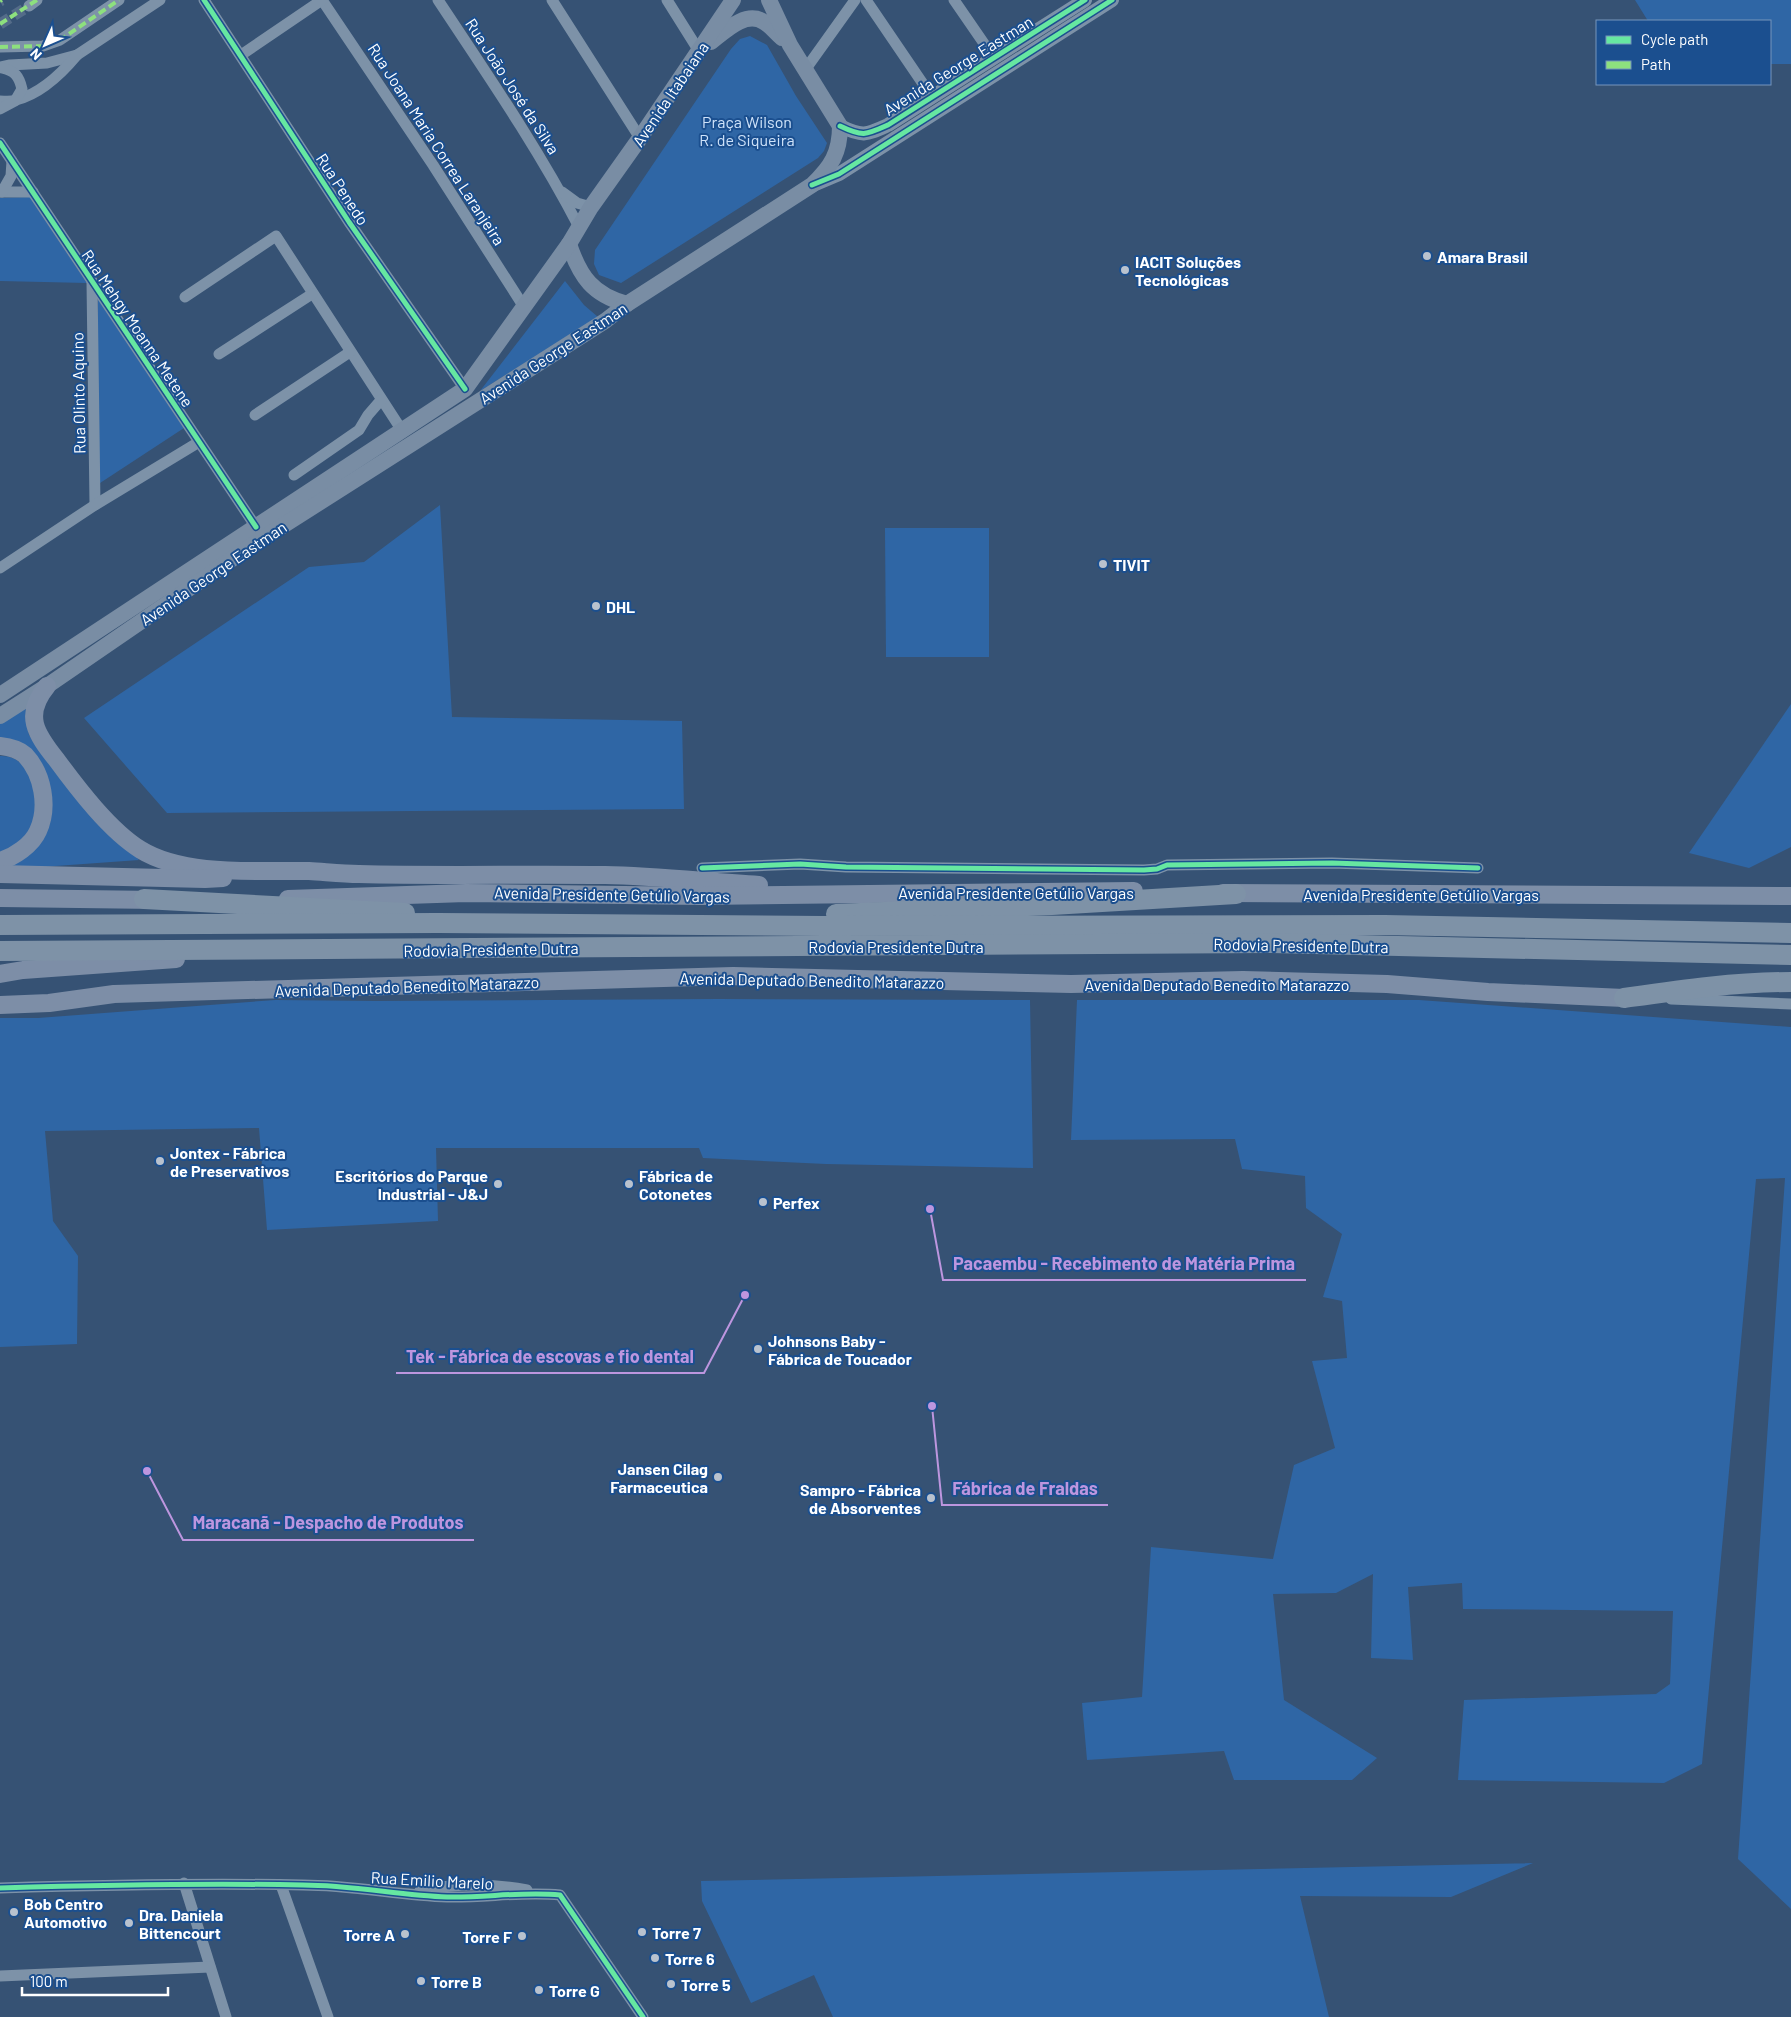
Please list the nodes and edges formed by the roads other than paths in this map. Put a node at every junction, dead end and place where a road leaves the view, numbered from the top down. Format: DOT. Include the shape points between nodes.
graph roads {
  1 [pos="119,0"];
  2 [pos="160,0"];
  3 [pos="204,0"];
  4 [pos="322,0"];
  5 [pos="438,0"];
  6 [pos="552,0"];
  7 [pos="667,0"];
  8 [pos="733,0"];
  9 [pos="769,0"];
  10 [pos="855,0"];
  11 [pos="866,0"];
  12 [pos="954,0"];
  13 [pos="1085,0"];
  14 [pos="1112,0"];
  15 [pos="790,45"];
  16 [pos="0,47"];
  17 [pos="699,51"];
  18 [pos="77,55"];
  19 [pos="241,55"];
  20 [pos="994,58"];
  21 [pos="0,67"];
  22 [pos="805,70"];
  23 [pos="932,97"];
  24 [pos="0,101"];
  25 [pos="15,101"];
  26 [pos="0,109"];
  27 [pos="840,126"];
  28 [pos="640,138"];
  29 [pos="0,143"];
  30 [pos="12,161"];
  31 [pos="812,185"];
  32 [pos="606,188"];
  33 [pos="560,191"];
  34 [pos="1,192"];
  35 [pos="33,192"];
  36 [pos="591,207"];
  37 [pos="579,227"];
  38 [pos="569,244"];
  39 [pos="92,281"];
  40 [pos="312,294"];
  41 [pos="185,297"];
  42 [pos="627,304"];
  43 [pos="524,308"];
  44 [pos="350,352"];
  45 [pos="219,354"];
  46 [pos="465,389"];
  47 [pos="381,400"];
  48 [pos="255,415"];
  49 [pos="401,429"];
  50 [pos="199,442"];
  51 [pos="294,475"];
  52 [pos="96,505"];
  53 [pos="256,527"];
  54 [pos="0,568"];
  55 [pos="47,686"];
  56 [pos="0,695"];
  57 [pos="0,716"];
  58 [pos="0,746"];
  59 [pos="0,861"];
  60 [pos="702,868"];
  61 [pos="1478,868"];
  62 [pos="309,872"];
  63 [pos="0,874"];
  64 [pos="1236,894"];
  65 [pos="803,896"];
  66 [pos="1791,896"];
  67 [pos="0,898"];
  68 [pos="144,899"];
  69 [pos="0,916"];
  70 [pos="484,923"];
  71 [pos="0,925"];
  72 [pos="43,925"];
  73 [pos="716,925"];
  74 [pos="1791,933"];
  75 [pos="402,950"];
  76 [pos="0,951"];
  77 [pos="1791,955"];
  78 [pos="0,974"];
  79 [pos="1791,982"];
  80 [pos="1624,998"];
  81 [pos="1791,1004"];
  82 [pos="0,1005"];
  83 [pos="184,1883"];
  84 [pos="281,1885"];
  85 [pos="0,1888"];
  86 [pos="210,1967"];
  87 [pos="0,1976"];
  88 [pos="226,2017"];
  89 [pos="328,2017"];
  90 [pos="643,2017"];
  1 -- 16 [label="street" via="60,40 43,46"];
  2 -- 18 [label="street"];
  3 -- 19 [label="street, Rua Penedo"];
  4 -- 19 [label="street"];
  4 -- 43 [label="street, Rua Joana Maria Correa Laranjeira"];
  5 -- 33 [label="street, Rua João José da Silva"];
  6 -- 28 [label="street"];
  7 -- 17 [label="street"];
  8 -- 17 [label="main road, Avenida Itabaiana"];
  9 -- 15 [label="main road"];
  10 -- 22 [label="street"];
  11 -- 23 [label="street"];
  12 -- 20 [label="street"];
  13 -- 20 [label="street, Avenida George Eastman"];
  14 -- 31 [label="street, Avenida George Eastman" via="839,174"];
  15 -- 17 [label="main road" via="764,22 753,18 726,30"];
  15 -- 22 [label="main road"];
  17 -- 28 [label="main road, Avenida Itabaiana"];
  18 -- 21 [label="street" via="46,63"];
  18 -- 25 [label="street" via="50,81"];
  19 -- 46 [label="street, Rua Penedo"];
  20 -- 23 [label="street, Avenida George Eastman"];
  21 -- 25 [label="street" via="18,75 22,90"];
  22 -- 27 [label="main road"];
  23 -- 27 [label="street, Avenida George Eastman" via="868,134"];
  24 -- 25 [label="street"];
  25 -- 26 [label="street"];
  27 -- 31 [label="main road" via="838,152 824,174"];
  28 -- 32 [label="main road, Avenida Itabaiana"];
  29 -- 30 [label="street, Rua Mehgy Moanna Metene"];
  30 -- 34 [label="street" via="11,176"];
  30 -- 35 [label="street, Rua Mehgy Moanna Metene"];
  31 -- 42 [label="main road, Avenida George Eastman"];
  32 -- 36 [label="main road, Avenida George Eastman"];
  33 -- 36 [label="street, Rua João José da Silva" via="577,203"];
  33 -- 37 [label="street, Rua João José da Silva"];
  34 -- 35 [label="street"];
  35 -- 39 [label="street, Rua Mehgy Moanna Metene"];
  36 -- 37 [label="main road, Avenida George Eastman"];
  37 -- 38 [label="main road, Avenida George Eastman"];
  38 -- 42 [label="main road" via="579,270 591,285 608,298"];
  38 -- 43 [label="main road, Avenida George Eastman"];
  39 -- 50 [label="street, Rua Mehgy Moanna Metene"];
  39 -- 52 [label="street, Rua Olinto Aquino"];
  40 -- 41 [label="street" via="276,236"];
  40 -- 44 [label="street"];
  40 -- 45 [label="street"];
  42 -- 55 [label="main road, Avenida George Eastman" via="251,546"];
  43 -- 46 [label="main road, Avenida George Eastman"];
  44 -- 47 [label="street"];
  44 -- 48 [label="street"];
  46 -- 49 [label="main road, Avenida George Eastman"];
  47 -- 49 [label="street"];
  47 -- 51 [label="street" via="359,430"];
  49 -- 53 [label="main road, Avenida George Eastman"];
  50 -- 52 [label="street"];
  50 -- 53 [label="street, Rua Mehgy Moanna Metene"];
  52 -- 54 [label="street"];
  53 -- 56 [label="main road, Avenida George Eastman"];
  55 -- 57 [label="main road, Avenida George Eastman"];
  55 -- 62 [label="main road" via="36,700 33,717 41,740 77,787 119,832 142,850 186,865 242,872"];
  58 -- 59 [label="main road" via="24,755 43,790 38,832 11,858"];
  60 -- 61 [label="street" via="800,864 1144,870 1168,865 1332,863"];
  62 -- 63 [label="main road" via="205,879"];
  62 -- 65 [label="main road" via="608,875 774,886"];
  64 -- 65 [label="main road, Avenida Presidente Getúlio Vargas" via="934,892"];
  64 -- 66 [label="main road, Avenida Presidente Getúlio Vargas"];
  64 -- 73 [label="highway" via="839,913"];
  65 -- 68 [label="main road, Avenida Presidente Getúlio Vargas" via="466,892 242,900"];
  67 -- 68 [label="main road"];
  68 -- 70 [label="highway" via="388,910"];
  69 -- 72 [label="highway"];
  70 -- 72 [label="highway, Rodovia Presidente Dutra"];
  70 -- 73 [label="highway, Rodovia Presidente Dutra"];
  71 -- 72 [label="highway, Rodovia Presidente Dutra"];
  73 -- 74 [label="highway, Rodovia Presidente Dutra" via="1385,925"];
  75 -- 76 [label="highway, Rodovia Presidente Dutra"];
  75 -- 77 [label="highway, Rodovia Presidente Dutra" via="1271,943"];
  75 -- 78 [label="main road, Avenida Deputado Benedito Matarazzo" via="313,958 164,959"];
  79 -- 80 [label="highway" via="1710,985"];
  80 -- 81 [label="street"];
  80 -- 82 [label="main road, Avenida Deputado Benedito Matarazzo" via="1387,984 1243,980 1071,984 734,976 114,994 49,1003"];
  83 -- 84 [label="street, Rua Emilio Marelo"];
  83 -- 85 [label="street, Rua Emilio Marelo"];
  83 -- 86 [label="street"];
  84 -- 89 [label="street"];
  84 -- 90 [label="street, Rua Emilio Marelo" via="304,1884 414,1894 469,1891 560,1894"];
  86 -- 87 [label="street"];
  86 -- 88 [label="street"];
}
